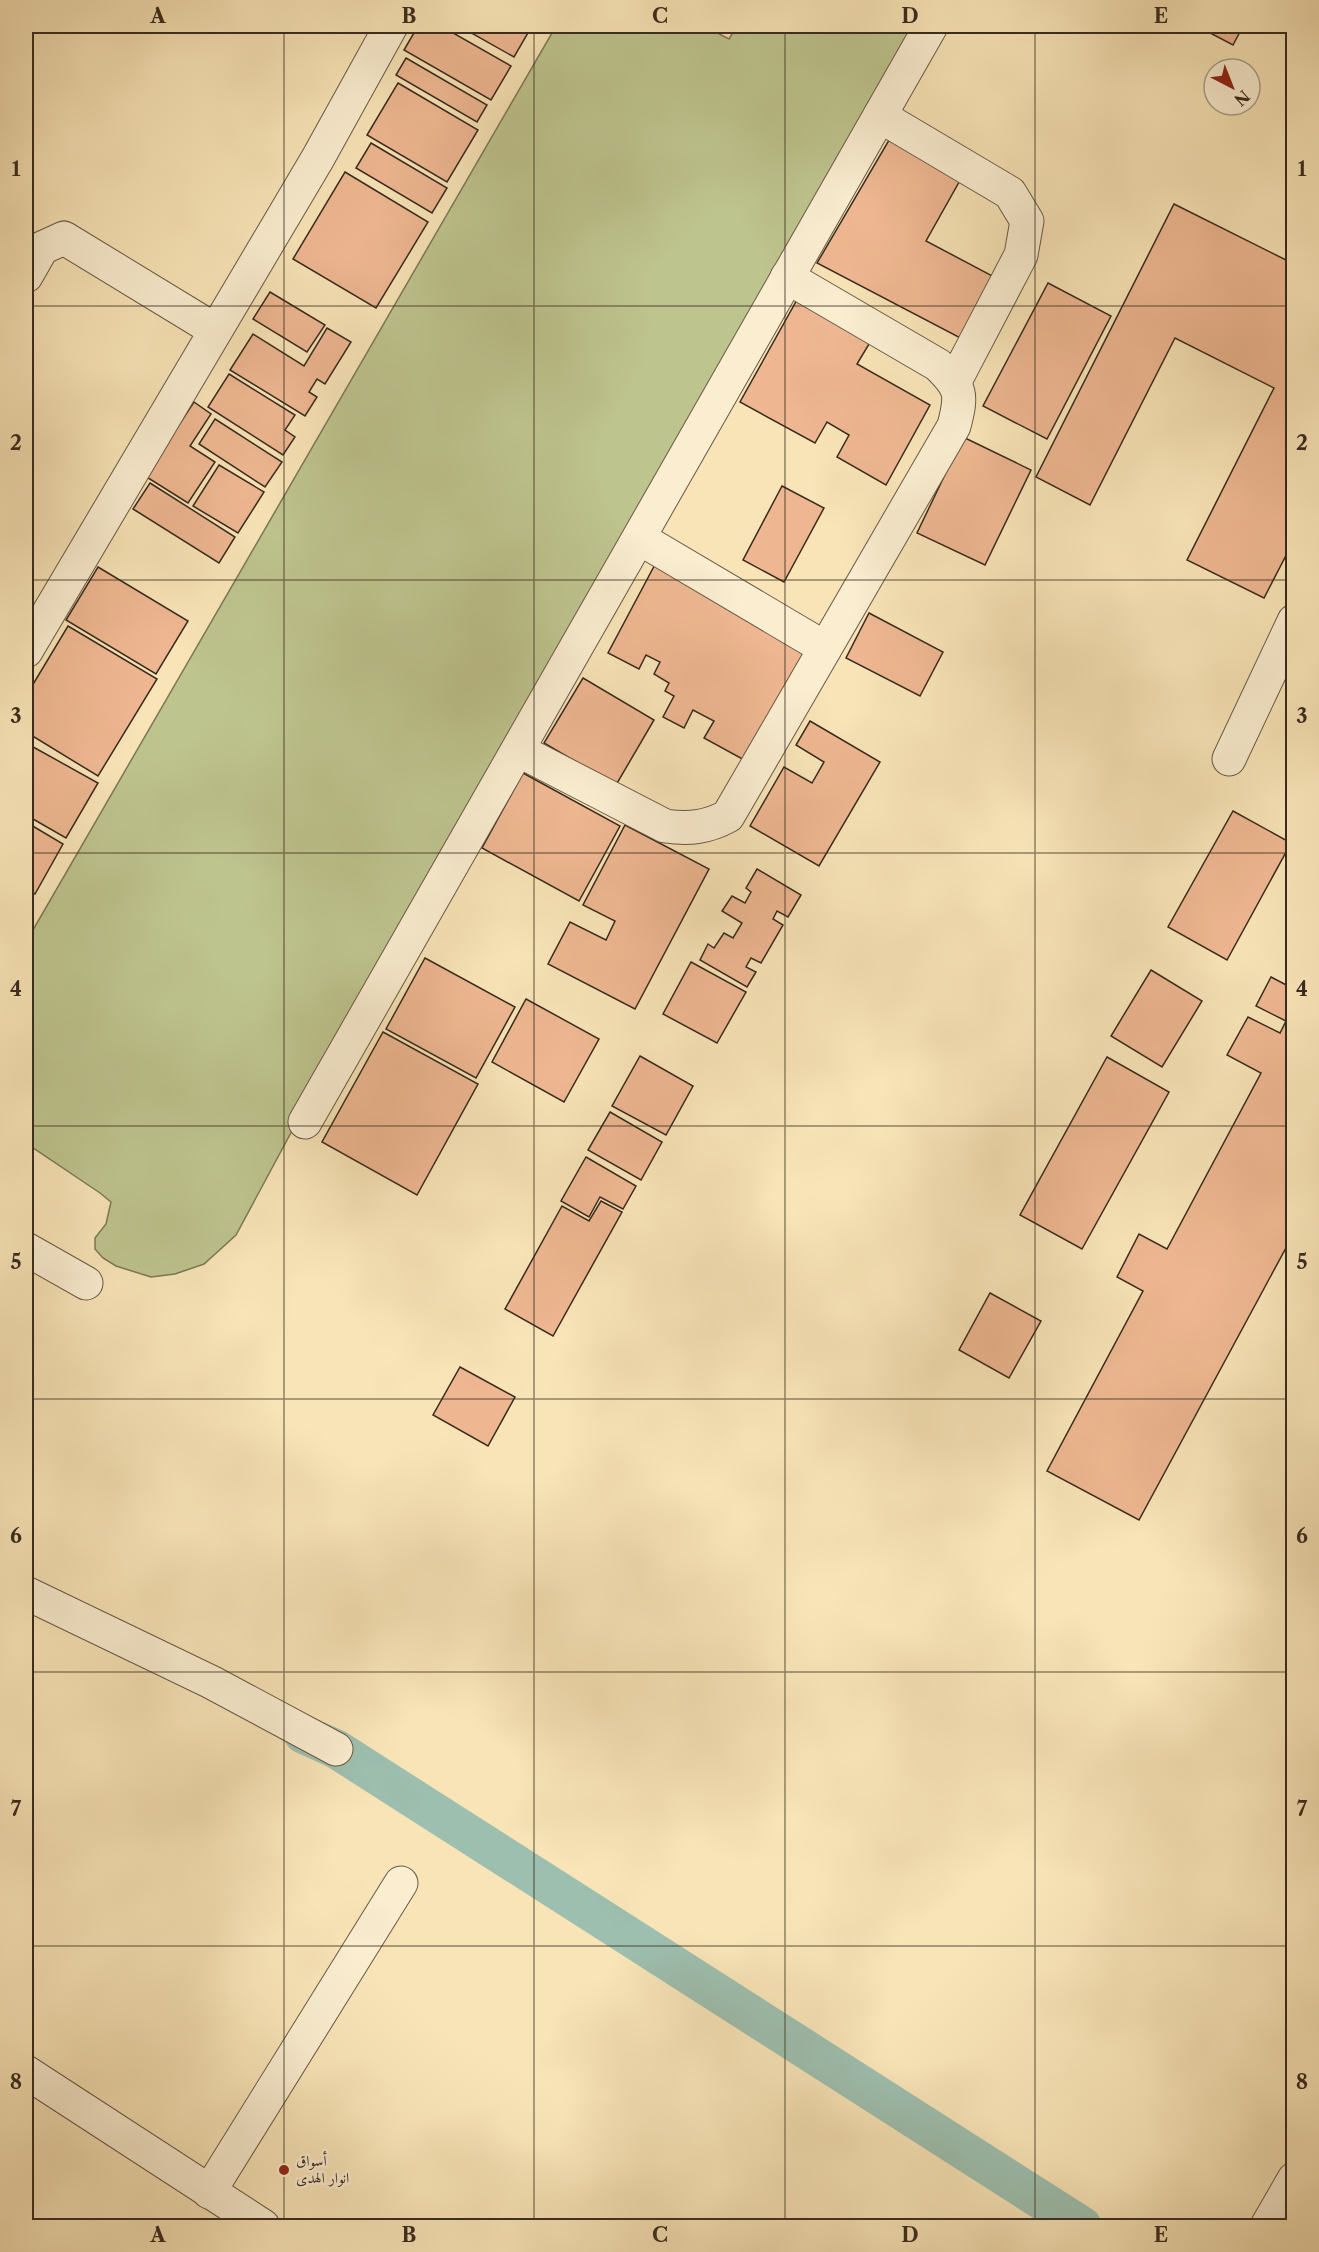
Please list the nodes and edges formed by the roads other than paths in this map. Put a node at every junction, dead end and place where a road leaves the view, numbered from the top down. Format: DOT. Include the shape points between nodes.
graph roads {
  1 [pos="391,26"];
  2 [pos="931,26"];
  3 [pos="880,116"];
  4 [pos="26,276"];
  5 [pos="787,278"];
  6 [pos="215,330"];
  7 [pos="955,381"];
  8 [pos="639,538"];
  9 [pos="1293,621"];
  10 [pos="825,648"];
  11 [pos="26,651"];
  12 [pos="518,750"];
  13 [pos="1229,759"];
  14 [pos="306,1122"];
  15 [pos="26,1249"];
  16 [pos="86,1283"];
  17 [pos="26,1593"];
  18 [pos="336,1749"];
  19 [pos="401,1882"];
  20 [pos="26,2072"];
  21 [pos="1293,2179"];
  22 [pos="209,2192"];
  23 [pos="263,2226"];
  24 [pos="1267,2226"];
  1 -- 6 [label="street"];
  2 -- 3 [label="street"];
  3 -- 5 [label="street"];
  3 -- 7 [label="street" via="1011,193 1027,221 1021,255"];
  4 -- 6 [label="street" via="42,248 64,238"];
  5 -- 7 [label="street" via="938,365"];
  5 -- 8 [label="street"];
  6 -- 11 [label="street"];
  7 -- 10 [label="street" via="960,402 954,426"];
  8 -- 10 [label="street"];
  8 -- 12 [label="street"];
  9 -- 13 [label="street"];
  10 -- 12 [label="street" via="728,816 712,824 689,829 665,826"];
  12 -- 14 [label="street"];
  15 -- 16 [label="street"];
  17 -- 18 [label="street" via="211,1682"];
  19 -- 22 [label="street"];
  20 -- 22 [label="street"];
  21 -- 24 [label="street"];
  22 -- 23 [label="street"];
}
